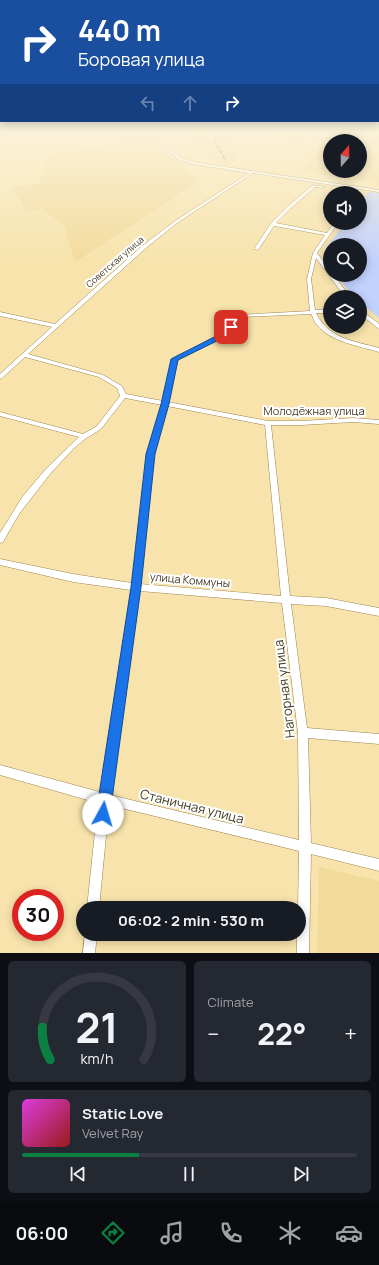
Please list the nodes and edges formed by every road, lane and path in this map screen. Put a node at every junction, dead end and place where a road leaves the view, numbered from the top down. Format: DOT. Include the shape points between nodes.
graph roads {
  1 [pos="247,175"];
  2 [pos="266,175"];
  3 [pos="330,186"];
  4 [pos="323,187"];
  5 [pos="367,191"];
  6 [pos="379,191"];
  7 [pos="272,224"];
  8 [pos="330,230"];
  9 [pos="327,234"];
  10 [pos="256,249"];
  11 [pos="315,254"];
  12 [pos="343,290"];
  13 [pos="323,311"];
  14 [pos="313,312"];
  15 [pos="0,314"];
  16 [pos="367,317"];
  17 [pos="56,326"];
  18 [pos="379,327"];
  19 [pos="379,350"];
  20 [pos="24,355"];
  21 [pos="0,377"];
  22 [pos="122,396"];
  23 [pos="165,404"];
  24 [pos="0,414"];
  25 [pos="379,422"];
  26 [pos="268,423"];
  27 [pos="84,436"];
  28 [pos="0,540"];
  29 [pos="1,565"];
  30 [pos="136,587"];
  31 [pos="286,600"];
  32 [pos="379,612"];
  33 [pos="303,733"];
  34 [pos="379,740"];
  35 [pos="0,770"];
  36 [pos="104,799"];
  37 [pos="305,847"];
  38 [pos="379,865"];
  39 [pos="94,901"];
  40 [pos="90,941"];
  41 [pos="89,953"];
  42 [pos="303,953"];
  1 -- 17 [label="street, Советская улица" via="176,222"];
  2 -- 3 [label="street"];
  4 -- 7 [label="street" via="314,186 293,202"];
  5 -- 6 [label="street"];
  7 -- 9 [label="street"];
  7 -- 10 [label="street"];
  8 -- 9 [label="street"];
  9 -- 11 [label="street"];
  11 -- 12 [label="street"];
  11 -- 14 [label="street" via="309,280"];
  13 -- 14 [label="street"];
  14 -- 19 [label="street" via="319,324 331,334"];
  14 -- 23 [label="street" via="239,316 226,334 175,359"];
  15 -- 17 [label="street"];
  16 -- 18 [label="street"];
  17 -- 20 [label="street, Советская улица"];
  20 -- 21 [label="street, Советская улица"];
  20 -- 22 [label="street" via="101,376 120,387"];
  22 -- 23 [label="street, Молодёжная улица"];
  22 -- 27 [label="street" via="96,430"];
  23 -- 26 [label="street, Молодёжная улица"];
  23 -- 30 [label="street" via="150,454"];
  24 -- 27 [label="street"];
  25 -- 26 [label="street, Молодёжная улица" via="353,420"];
  26 -- 31 [label="street, Нагорная улица"];
  27 -- 28 [label="street" via="28,494 11,518"];
  29 -- 30 [label="street, улица Коммуны"];
  30 -- 31 [label="street, улица Коммуны"];
  30 -- 36 [label="street"];
  31 -- 32 [label="street, улица Коммуны" via="326,602"];
  31 -- 33 [label="street, Нагорная улица"];
  33 -- 34 [label="street"];
  33 -- 37 [label="street, Нагорная улица"];
  35 -- 36 [label="street, Станичная улица"];
  36 -- 37 [label="street, Станичная улица"];
  36 -- 39 [label="street"];
  37 -- 38 [label="street, Станичная улица"];
  37 -- 42 [label="street, Нагорная улица"];
  40 -- 41 [label="street"];
}
